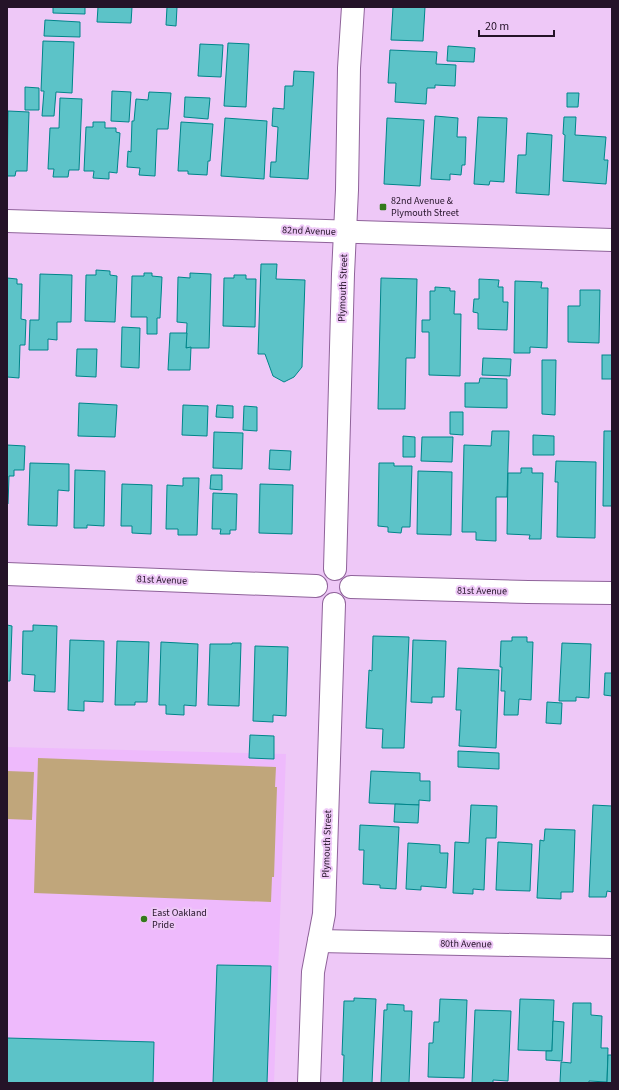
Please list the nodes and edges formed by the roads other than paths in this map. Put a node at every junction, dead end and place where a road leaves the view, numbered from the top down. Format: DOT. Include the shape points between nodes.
graph roads {
  1 [pos="353,7"];
  2 [pos="7,221"];
  3 [pos="345,232"];
  4 [pos="612,240"];
  5 [pos="335,569"];
  6 [pos="7,574"];
  7 [pos="316,586"];
  8 [pos="352,587"];
  9 [pos="612,593"];
  10 [pos="334,604"];
  11 [pos="319,941"];
  12 [pos="612,947"];
  13 [pos="309,1083"];
  1 -- 3 [label="street, Plymouth Street"];
  2 -- 3 [label="street, 82nd Avenue"];
  3 -- 4 [label="street, 82nd Avenue"];
  3 -- 5 [label="street, Plymouth Street"];
  5 -- 7 [label="street" via="322,574"];
  5 -- 8 [label="street" via="347,575"];
  6 -- 7 [label="street, 81st Avenue"];
  7 -- 10 [label="street" via="321,599"];
  8 -- 9 [label="street, 81st Avenue"];
  8 -- 10 [label="street" via="346,599"];
  10 -- 11 [label="street, Plymouth Street" via="324,914"];
  11 -- 12 [label="street, 80th Avenue"];
  11 -- 13 [label="street, Plymouth Street" via="313,972"];
}
